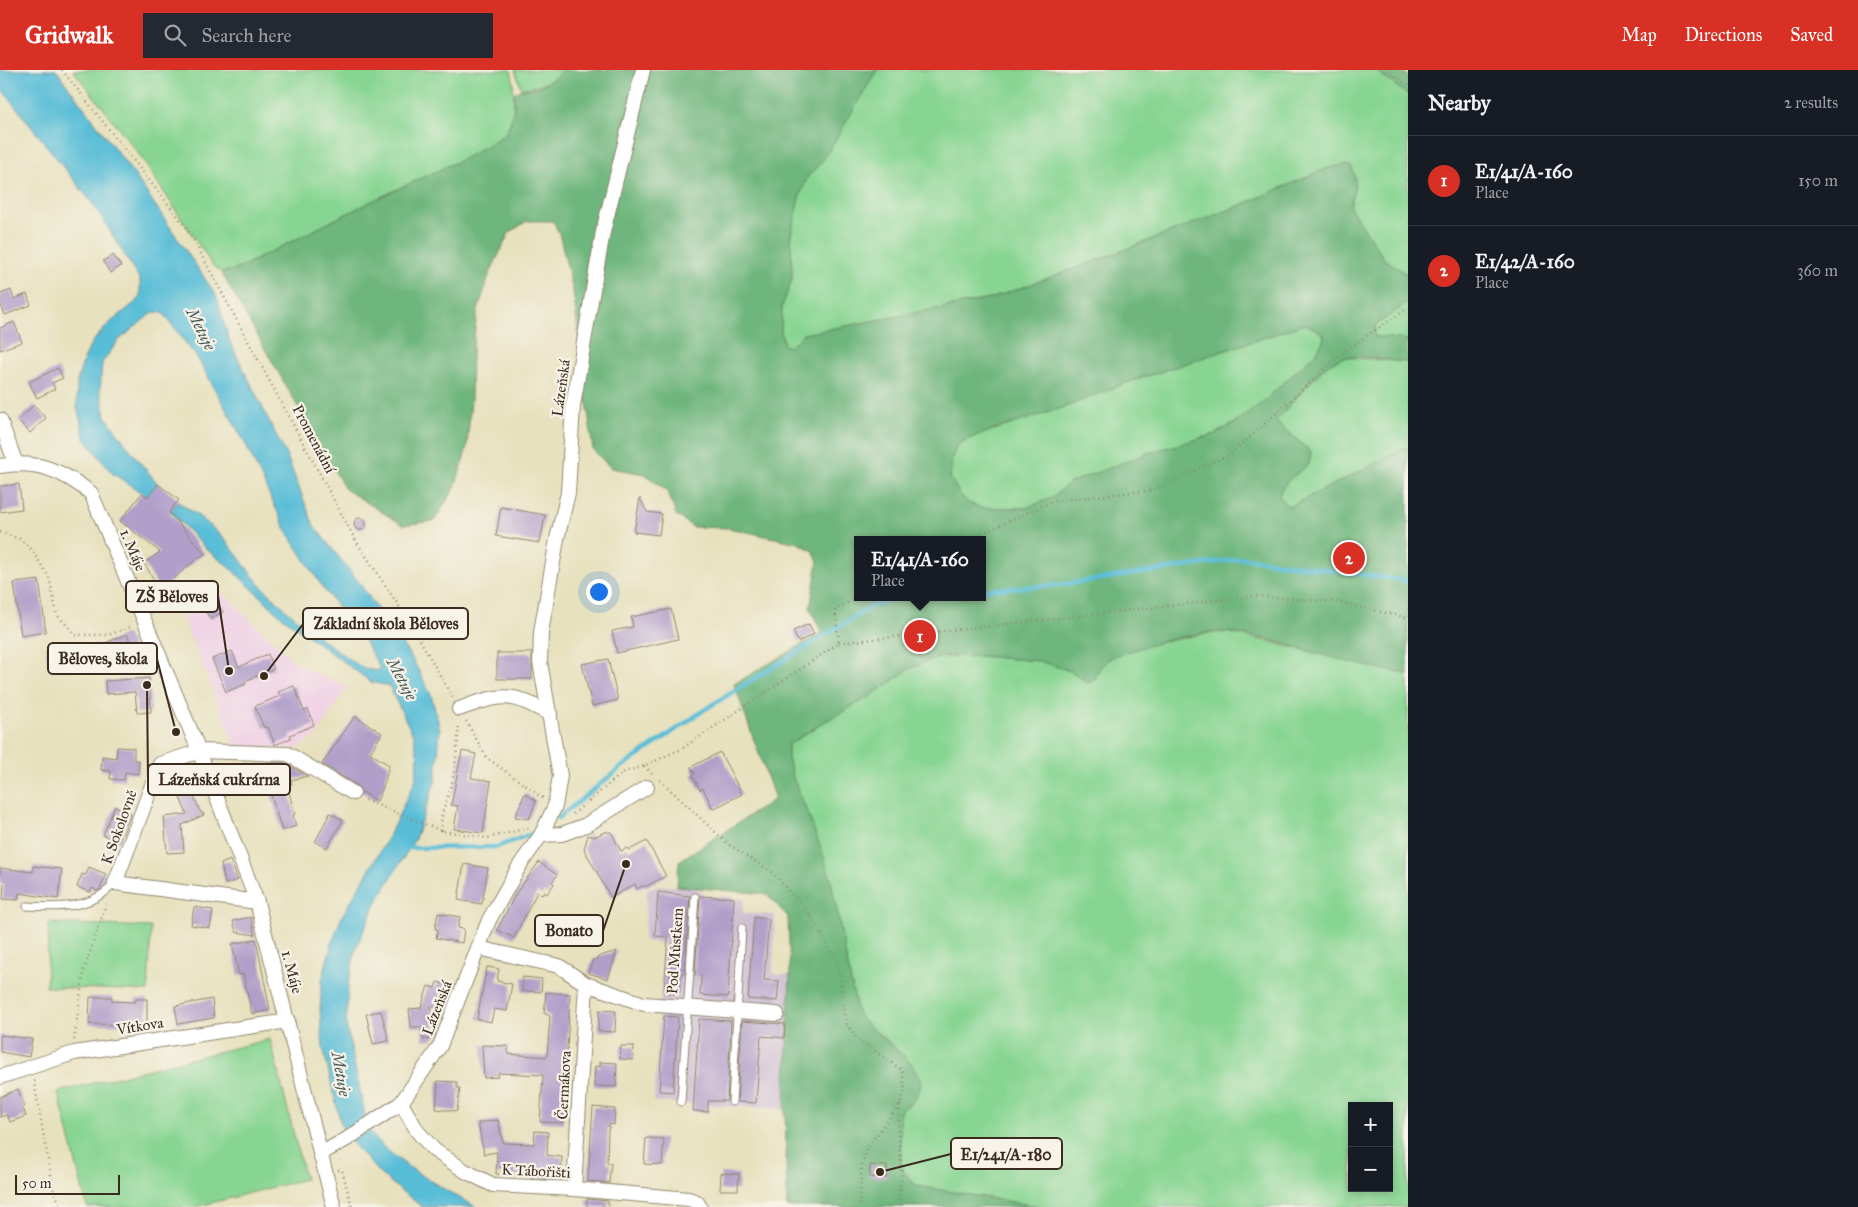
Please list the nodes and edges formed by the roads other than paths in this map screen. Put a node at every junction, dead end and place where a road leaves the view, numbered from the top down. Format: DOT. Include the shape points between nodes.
graph roads {
  1 [pos="643,70"];
  2 [pos="0,420"];
  3 [pos="16,464"];
  4 [pos="0,466"];
  5 [pos="459,709"];
  6 [pos="550,714"];
  7 [pos="200,752"];
  8 [pos="647,787"];
  9 [pos="353,793"];
  10 [pos="543,829"];
  11 [pos="115,884"];
  12 [pos="695,897"];
  13 [pos="257,902"];
  14 [pos="27,906"];
  15 [pos="742,928"];
  16 [pos="478,948"];
  17 [pos="586,984"];
  18 [pos="687,1007"];
  19 [pos="736,1011"];
  20 [pos="777,1014"];
  21 [pos="288,1021"];
  22 [pos="0,1077"];
  23 [pos="681,1102"];
  24 [pos="732,1102"];
  25 [pos="401,1103"];
  26 [pos="320,1154"];
  27 [pos="574,1188"];
  28 [pos="334,1207"];
  29 [pos="700,1207"];
  1 -- 6 [label="street, Lázeňská" via="603,232 573,405 568,493 541,632 540,662"];
  2 -- 3 [label="street"];
  3 -- 4 [label="street, 1. Máje"];
  3 -- 7 [label="street, 1. Máje" via="45,466 71,478 91,493"];
  5 -- 6 [label="street" via="502,697 515,698"];
  6 -- 10 [label="street, Lázeňská" via="560,776 555,806"];
  7 -- 9 [label="street" via="288,754"];
  7 -- 11 [label="street, K Sokolovně" via="160,764"];
  7 -- 13 [label="street, 1. Máje"];
  8 -- 10 [label="street" via="586,825 562,834"];
  10 -- 16 [label="street, Lázeňská" via="489,920"];
  11 -- 13 [label="street, K Sokolovně"];
  11 -- 14 [label="lane, K Sokolovně" via="88,903 53,908"];
  12 -- 18 [label="lane, Pod Můstkem"];
  13 -- 21 [label="street, 1. Máje"];
  15 -- 19 [label="lane"];
  16 -- 17 [label="street, Pod Můstkem" via="559,966"];
  16 -- 25 [label="street, Lázeňská" via="440,1046"];
  17 -- 18 [label="street, Pod Můstkem" via="644,1004"];
  17 -- 27 [label="street, Čermákova"];
  18 -- 19 [label="street, Pod Můstkem"];
  18 -- 23 [label="lane, Pod Můstkem"];
  19 -- 20 [label="street, Pod Můstkem"];
  19 -- 24 [label="lane"];
  21 -- 22 [label="street, Vítkova" via="74,1053"];
  21 -- 26 [label="street, 1. Máje"];
  25 -- 26 [label="street, Lázeňská"];
  25 -- 27 [label="street, K Tábořišti" via="418,1132 434,1150 493,1185"];
  26 -- 28 [label="street, 1. Máje"];
  27 -- 29 [label="street, K Tábořišti" via="689,1199"];
}
